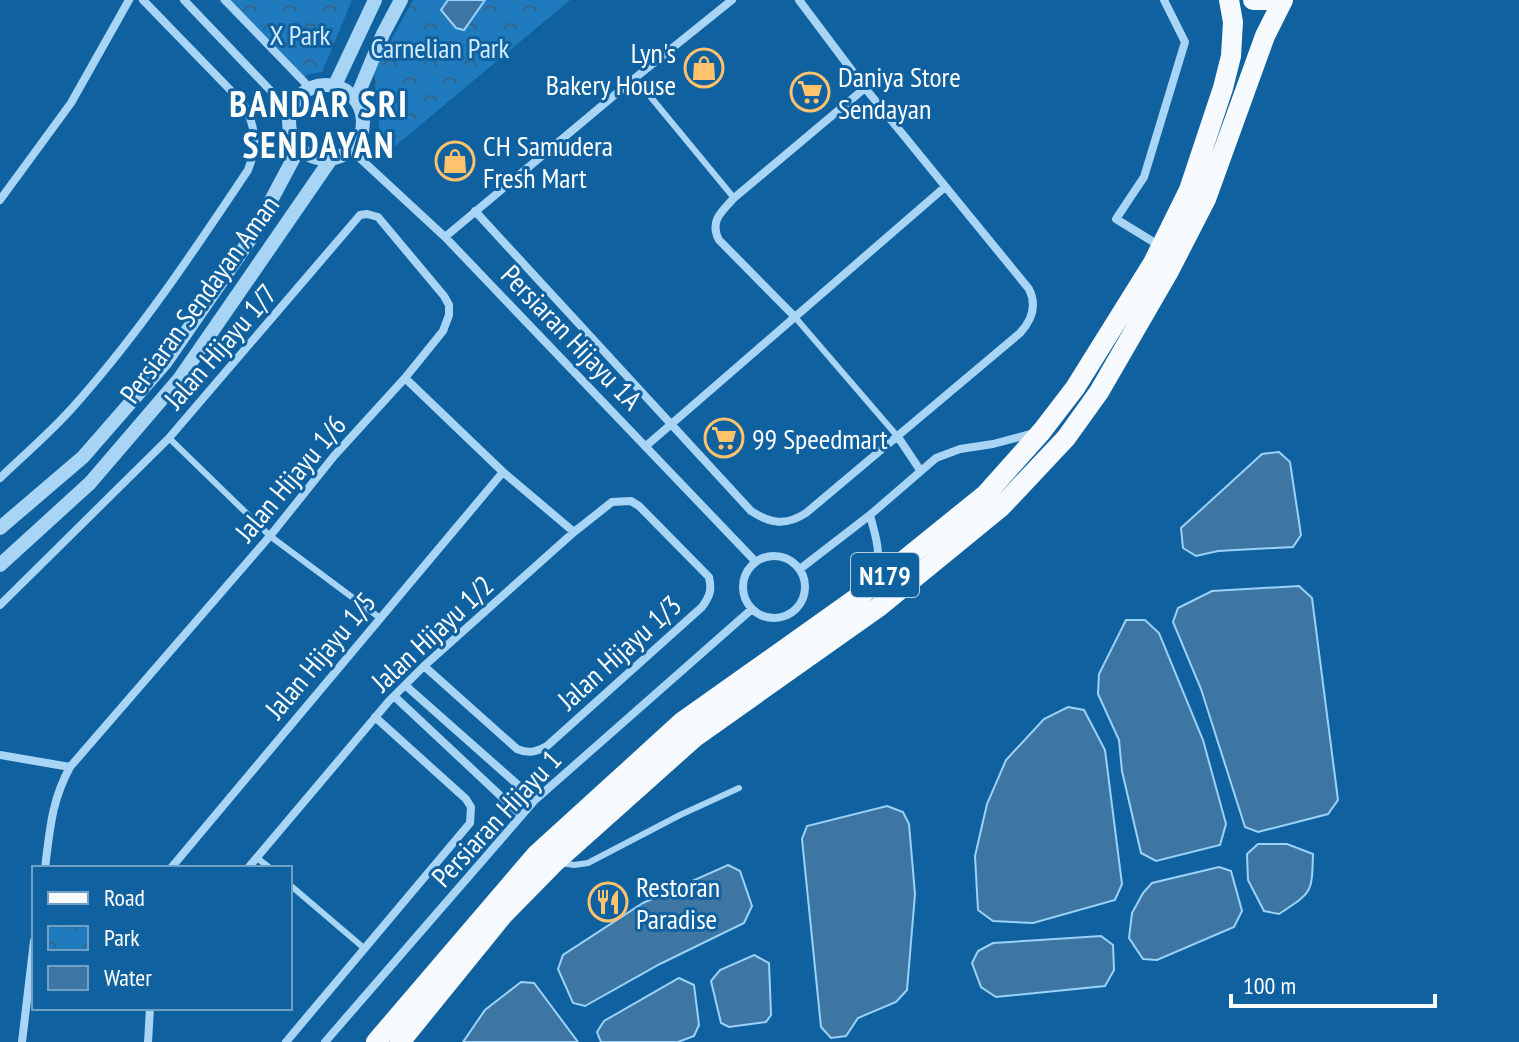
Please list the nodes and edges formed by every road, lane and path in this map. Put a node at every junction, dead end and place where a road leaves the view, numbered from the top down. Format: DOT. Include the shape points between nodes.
graph roads {
  1 [pos="129,0"];
  2 [pos="143,0"];
  3 [pos="184,0"];
  4 [pos="225,0"];
  5 [pos="375,0"];
  6 [pos="401,0"];
  7 [pos="732,0"];
  8 [pos="799,0"];
  9 [pos="1164,0"];
  10 [pos="1229,0"];
  11 [pos="1253,0"];
  12 [pos="1272,0"];
  13 [pos="1283,0"];
  14 [pos="635,78"];
  15 [pos="335,85"];
  16 [pos="310,88"];
  17 [pos="865,88"];
  18 [pos="356,99"];
  19 [pos="290,111"];
  20 [pos="299,148"];
  21 [pos="351,150"];
  22 [pos="331,159"];
  23 [pos="945,187"];
  24 [pos="734,198"];
  25 [pos="0,200"];
  26 [pos="475,211"];
  27 [pos="367,214"];
  28 [pos="445,237"];
  29 [pos="1161,247"];
  30 [pos="794,316"];
  31 [pos="405,378"];
  32 [pos="671,423"];
  33 [pos="1042,431"];
  34 [pos="898,437"];
  35 [pos="169,438"];
  36 [pos="646,446"];
  37 [pos="920,470"];
  38 [pos="503,472"];
  39 [pos="0,478"];
  40 [pos="870,515"];
  41 [pos="0,528"];
  42 [pos="574,532"];
  43 [pos="270,536"];
  44 [pos="673,539"];
  45 [pos="755,561"];
  46 [pos="0,565"];
  47 [pos="800,569"];
  48 [pos="861,595"];
  49 [pos="0,605"];
  50 [pos="752,609"];
  51 [pos="380,618"];
  52 [pos="424,666"];
  53 [pos="405,685"];
  54 [pos="394,696"];
  55 [pos="375,717"];
  56 [pos="0,755"];
  57 [pos="70,767"];
  58 [pos="739,788"];
  59 [pos="535,800"];
  60 [pos="521,815"];
  61 [pos="257,858"];
  62 [pos="555,862"];
  63 [pos="45,866"];
  64 [pos="173,866"];
  65 [pos="250,866"];
  66 [pos="267,866"];
  67 [pos="292,887"];
  68 [pos="365,949"];
  69 [pos="32,961"];
  70 [pos="150,1010"];
  71 [pos="22,1042"];
  72 [pos="148,1042"];
  73 [pos="286,1042"];
  74 [pos="325,1042"];
  75 [pos="376,1042"];
  76 [pos="400,1042"];
  1 -- 25 [label="street" via="71,103"];
  2 -- 39 [label="street" via="242,102 254,126 254,155 127,344 72,408"];
  3 -- 19 [label="street"];
  4 -- 16 [label="street"];
  5 -- 15 [label="street"];
  6 -- 18 [label="street"];
  7 -- 14 [label="street"];
  8 -- 17 [label="street"];
  9 -- 29 [label="street" via="1185,42 1144,177 1116,219"];
  10 -- 29 [label="main road, N179" via="1231,56 1223,88 1189,190"];
  11 -- 12 [label="main road"];
  13 -- 62 [label="main road, N179" via="1206,199 1099,392 1066,438 989,517 880,606 695,737"];
  14 -- 24 [label="lane"];
  14 -- 26 [label="street"];
  15 -- 16 [label="street"];
  15 -- 18 [label="street"];
  16 -- 19 [label="street"];
  17 -- 23 [label="street"];
  17 -- 24 [label="street"];
  18 -- 21 [label="street" via="362,131"];
  19 -- 20 [label="street" via="292,137"];
  20 -- 22 [label="street"];
  20 -- 41 [label="street, Persiaran Sendayan Aman" via="251,238 165,363 83,457"];
  21 -- 22 [label="street"];
  21 -- 28 [label="street, Persiaran Hijayu 1A"];
  22 -- 46 [label="street, Persiaran Sendayan Aman" via="180,378 90,483"];
  23 -- 30 [label="street"];
  23 -- 34 [label="street" via="1029,289 1033,307 1020,333"];
  24 -- 30 [label="street" via="715,224 719,240"];
  26 -- 28 [label="street"];
  26 -- 32 [label="street"];
  27 -- 31 [label="street, Jalan Hijayu 1/6" via="378,217 449,305 443,331"];
  27 -- 35 [label="street, Jalan Hijayu 1/7" via="360,215"];
  28 -- 36 [label="street, Persiaran Hijayu 1A"];
  29 -- 33 [label="main road, N179" via="1075,388"];
  30 -- 32 [label="street"];
  30 -- 34 [label="lane"];
  31 -- 38 [label="street"];
  31 -- 43 [label="street, Jalan Hijayu 1/6"];
  32 -- 34 [label="street" via="751,511 773,522 806,513"];
  32 -- 36 [label="street"];
  33 -- 37 [label="street" via="960,449"];
  33 -- 48 [label="main road, N179" via="986,494"];
  34 -- 37 [label="street"];
  35 -- 43 [label="lane"];
  35 -- 49 [label="street, Jalan Hijayu 1/7"];
  36 -- 45 [label="street, Persiaran Hijayu 1A"];
  37 -- 40 [label="street"];
  38 -- 42 [label="street"];
  38 -- 51 [label="street, Jalan Hijayu 1/5"];
  40 -- 47 [label="street"];
  40 -- 48 [label="street" via="879,553"];
  42 -- 44 [label="street, Jalan Hijayu 1/2" via="621,500 639,506"];
  42 -- 52 [label="street, Jalan Hijayu 1/2"];
  43 -- 51 [label="lane"];
  43 -- 57 [label="street, Jalan Hijayu 1/6"];
  44 -- 52 [label="street, Jalan Hijayu 1/3" via="709,577 709,597 537,752 517,749"];
  45 -- 47 [label="street" via="774,555"];
  45 -- 50 [label="street" via="743,579 745,600"];
  47 -- 50 [label="street" via="805,588 798,607 771,618"];
  48 -- 75 [label="main road, N179" via="682,722 536,855"];
  50 -- 59 [label="street, Persiaran Hijayu 1"];
  51 -- 64 [label="street, Jalan Hijayu 1/5"];
  52 -- 53 [label="street, Jalan Hijayu 1/2"];
  53 -- 54 [label="street, Jalan Hijayu 1/2"];
  53 -- 59 [label="street"];
  54 -- 55 [label="street, Jalan Hijayu 1/2"];
  54 -- 60 [label="street"];
  55 -- 61 [label="street, Jalan Hijayu 1/2"];
  55 -- 68 [label="street" via="466,799 472,814 465,830"];
  56 -- 57 [label="street"];
  57 -- 63 [label="street, Jalan Hijayu 1/6" via="54,802"];
  58 -- 62 [label="lane" via="588,863"];
  59 -- 60 [label="street, Persiaran Hijayu 1"];
  60 -- 74 [label="street, Persiaran Hijayu 1"];
  61 -- 65 [label="street, Jalan Hijayu 1/2"];
  61 -- 66 [label="lane"];
  62 -- 76 [label="main road, N179" via="503,915"];
  67 -- 68 [label="lane"];
  68 -- 73 [label="street"];
  69 -- 71 [label="street"];
  70 -- 72 [label="street"];
}
